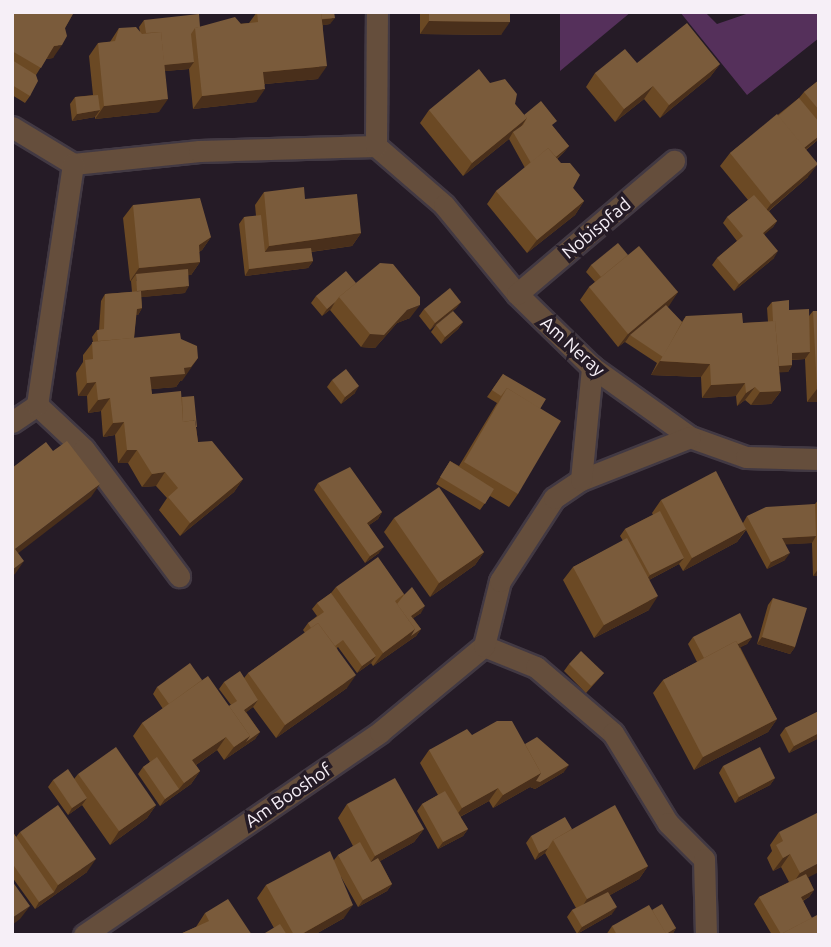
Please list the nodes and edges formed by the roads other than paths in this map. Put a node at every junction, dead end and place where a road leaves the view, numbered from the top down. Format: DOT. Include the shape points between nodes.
graph roads {
  1 [pos="377,12"];
  2 [pos="12,127"];
  3 [pos="376,146"];
  4 [pos="674,161"];
  5 [pos="73,164"];
  6 [pos="517,295"];
  7 [pos="592,367"];
  8 [pos="37,405"];
  9 [pos="12,422"];
  10 [pos="690,437"];
  11 [pos="819,459"];
  12 [pos="580,480"];
  13 [pos="179,576"];
  14 [pos="484,646"];
  15 [pos="84,935"];
  16 [pos="706,935"];
  1 -- 3 [label="street"];
  2 -- 5 [label="street"];
  3 -- 5 [label="street" via="199,151"];
  3 -- 6 [label="street, Am Neray" via="444,205"];
  4 -- 6 [label="street, Nobispfad"];
  5 -- 8 [label="street"];
  6 -- 7 [label="street, Am Neray"];
  7 -- 10 [label="street, Am Neray"];
  7 -- 12 [label="street"];
  8 -- 9 [label="street"];
  8 -- 13 [label="street" via="84,449"];
  10 -- 11 [label="street, Am Neray" via="746,457"];
  10 -- 12 [label="street"];
  12 -- 14 [label="street" via="554,498 500,582"];
  14 -- 15 [label="street, Am Booshof" via="380,732"];
  14 -- 16 [label="street" via="536,667 613,733 668,823 704,859"];
}
